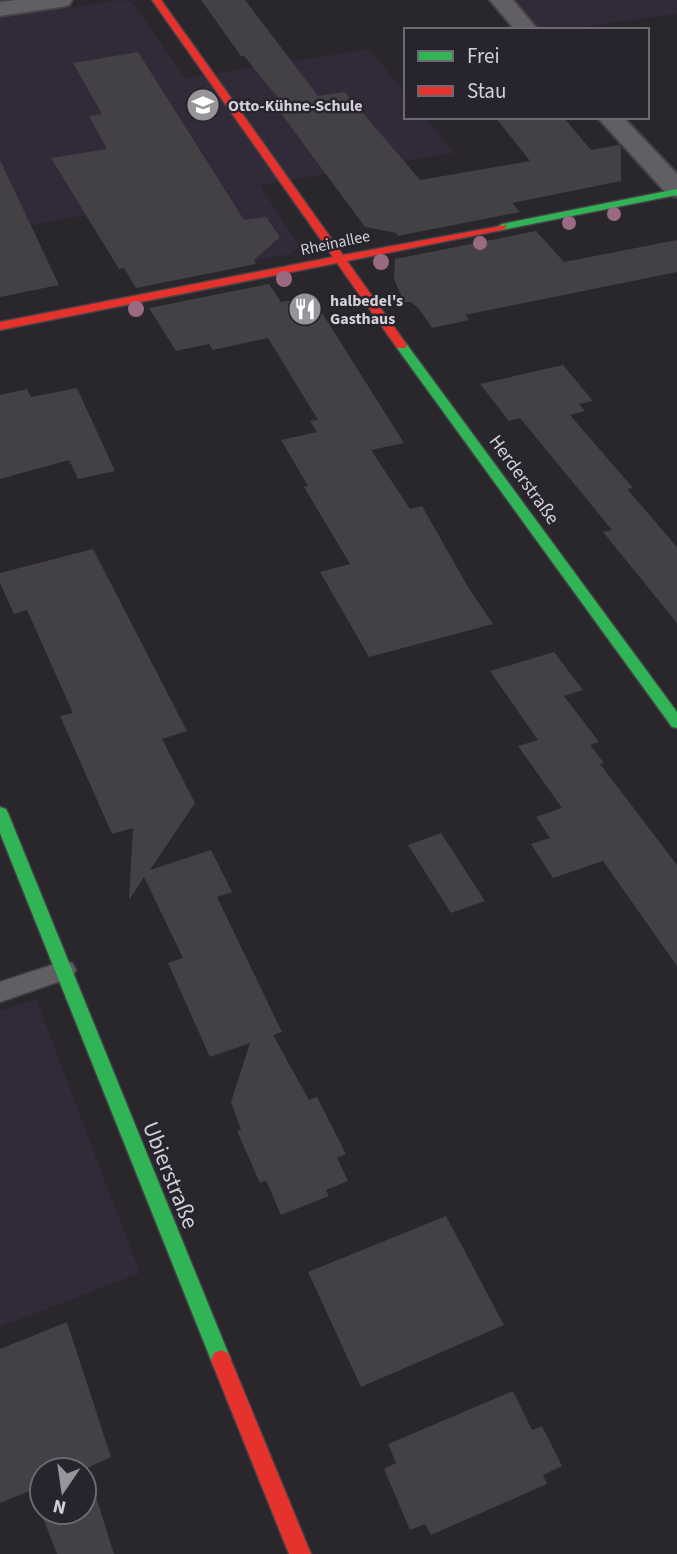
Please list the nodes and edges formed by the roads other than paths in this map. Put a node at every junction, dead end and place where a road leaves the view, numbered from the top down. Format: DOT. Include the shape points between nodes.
graph roads {
  1 [pos="61,0"];
  2 [pos="156,0"];
  3 [pos="501,0"];
  4 [pos="0,9"];
  5 [pos="525,28"];
  6 [pos="611,119"];
  7 [pos="677,190"];
  8 [pos="338,259"];
  9 [pos="0,326"];
  10 [pos="677,723"];
  11 [pos="0,813"];
  12 [pos="64,970"];
  13 [pos="0,992"];
  14 [pos="300,1554"];
  1 -- 4 [label="street"];
  2 -- 8 [label="street, Herderstraße"];
  3 -- 5 [label="street"];
  6 -- 7 [label="street"];
  7 -- 8 [label="street, Rheinallee"];
  8 -- 9 [label="street, Rheinallee"];
  8 -- 10 [label="street, Herderstraße"];
  11 -- 12 [label="street, Ubierstraße"];
  12 -- 13 [label="lane"];
  12 -- 14 [label="street, Ubierstraße"];
}
